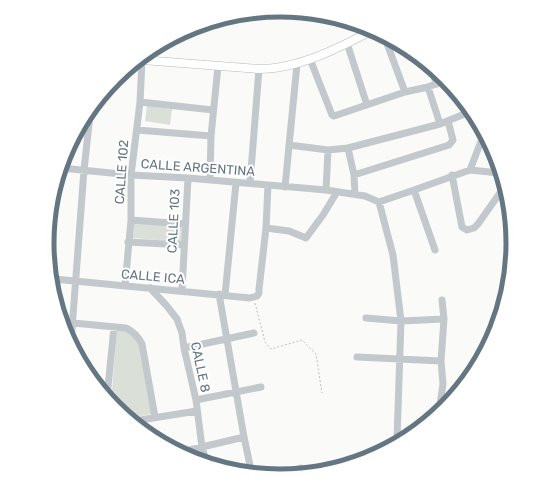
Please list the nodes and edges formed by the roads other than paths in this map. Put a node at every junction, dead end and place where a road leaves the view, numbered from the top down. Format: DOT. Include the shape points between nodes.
graph roads {
  1 [pos="365,34"];
  2 [pos="347,42"];
  3 [pos="387,45"];
  4 [pos="310,59"];
  5 [pos="147,60"];
  6 [pos="142,64"];
  7 [pos="297,64"];
  8 [pos="218,66"];
  9 [pos="259,69"];
  10 [pos="435,79"];
  11 [pos="437,84"];
  12 [pos="428,87"];
  13 [pos="405,92"];
  14 [pos="140,102"];
  15 [pos="367,105"];
  16 [pos="213,110"];
  17 [pos="465,114"];
  18 [pos="89,121"];
  19 [pos="448,121"];
  20 [pos="440,124"];
  21 [pos="136,130"];
  22 [pos="211,136"];
  23 [pos="481,141"];
  24 [pos="289,145"];
  25 [pos="348,148"];
  26 [pos="328,150"];
  27 [pos="66,168"];
  28 [pos="84,170"];
  29 [pos="470,170"];
  30 [pos="494,172"];
  31 [pos="131,175"];
  32 [pos="354,175"];
  33 [pos="452,176"];
  34 [pos="188,178"];
  35 [pos="210,180"];
  36 [pos="236,183"];
  37 [pos="250,183"];
  38 [pos="268,185"];
  39 [pos="286,187"];
  40 [pos="326,190"];
  41 [pos="414,190"];
  42 [pos="337,192"];
  43 [pos="500,193"];
  44 [pos="355,194"];
  45 [pos="379,202"];
  46 [pos="131,220"];
  47 [pos="185,224"];
  48 [pos="266,228"];
  49 [pos="128,242"];
  50 [pos="184,245"];
  51 [pos="435,250"];
  52 [pos="56,279"];
  53 [pos="75,282"];
  54 [pos="125,286"];
  55 [pos="150,288"];
  56 [pos="182,290"];
  57 [pos="222,294"];
  58 [pos="442,300"];
  59 [pos="366,318"];
  60 [pos="444,319"];
  61 [pos="401,321"];
  62 [pos="73,323"];
  63 [pos="114,327"];
  64 [pos="72,332"];
  65 [pos="254,333"];
  66 [pos="226,339"];
  67 [pos="184,348"];
  68 [pos="357,357"];
  69 [pos="399,359"];
  70 [pos="441,361"];
  71 [pos="261,387"];
  72 [pos="108,390"];
  73 [pos="236,392"];
  74 [pos="196,400"];
  75 [pos="441,401"];
  76 [pos="197,411"];
  77 [pos="155,417"];
  78 [pos="139,420"];
  79 [pos="397,436"];
  80 [pos="244,437"];
  81 [pos="202,446"];
  82 [pos="189,450"];
  83 [pos="205,456"];
  84 [pos="250,467"];
  1 -- 2 [label="main road"];
  2 -- 4 [label="main road"];
  2 -- 15 [label="street"];
  3 -- 13 [label="street"];
  4 -- 7 [label="main road"];
  4 -- 15 [label="street" via="332,115 336,116"];
  5 -- 8 [label="main road"];
  6 -- 14 [label="street, CALLE 102"];
  7 -- 9 [label="main road" via="276,69"];
  7 -- 24 [label="street"];
  8 -- 9 [label="main road"];
  8 -- 16 [label="street"];
  9 -- 37 [label="street"];
  10 -- 11 [label="street"];
  11 -- 12 [label="street"];
  12 -- 13 [label="street"];
  12 -- 20 [label="street"];
  13 -- 15 [label="street"];
  14 -- 16 [label="street"];
  14 -- 21 [label="street, CALLE 102"];
  16 -- 22 [label="street"];
  17 -- 19 [label="street"];
  18 -- 28 [label="street"];
  19 -- 20 [label="street"];
  19 -- 32 [label="street" via="452,140 450,145"];
  20 -- 25 [label="street"];
  21 -- 22 [label="street"];
  21 -- 31 [label="street, CALLE 102"];
  22 -- 35 [label="street"];
  23 -- 29 [label="street"];
  24 -- 26 [label="street"];
  24 -- 39 [label="street"];
  25 -- 26 [label="street"];
  25 -- 32 [label="street"];
  26 -- 40 [label="street"];
  27 -- 28 [label="street, CALLE ARGENTINA"];
  28 -- 31 [label="street, CALLE ARGENTINA"];
  28 -- 53 [label="street"];
  29 -- 30 [label="street"];
  29 -- 33 [label="street"];
  31 -- 34 [label="street, CALLE ARGENTINA"];
  31 -- 46 [label="street, CALLE 102"];
  32 -- 44 [label="street"];
  33 -- 41 [label="street"];
  33 -- 43 [label="street" via="462,227 466,230 478,224"];
  34 -- 35 [label="street, CALLE ARGENTINA"];
  34 -- 47 [label="street, CALLE 103"];
  35 -- 36 [label="street, CALLE ARGENTINA"];
  36 -- 37 [label="street, CALLE ARGENTINA"];
  36 -- 57 [label="street"];
  37 -- 38 [label="street, CALLE ARGENTINA"];
  38 -- 39 [label="street, CALLE ARGENTINA"];
  38 -- 48 [label="street"];
  39 -- 40 [label="street, CALLE ARGENTINA"];
  40 -- 42 [label="street, CALLE ARGENTINA"];
  41 -- 45 [label="street"];
  41 -- 51 [label="street"];
  42 -- 44 [label="street, CALLE ARGENTINA"];
  42 -- 48 [label="street" via="306,238 289,231"];
  44 -- 45 [label="street, CALLE ARGENTINA"];
  45 -- 61 [label="street" via="393,255"];
  46 -- 47 [label="street"];
  46 -- 49 [label="street, CALLE 102"];
  47 -- 50 [label="street, CALLE 103"];
  48 -- 57 [label="street, CALLE ICA" via="259,293 252,297"];
  49 -- 50 [label="street"];
  49 -- 54 [label="street, CALLE 102"];
  50 -- 56 [label="street, CALLE 103"];
  52 -- 53 [label="street, CALLE ICA"];
  53 -- 54 [label="street, CALLE ICA"];
  53 -- 62 [label="street"];
  54 -- 55 [label="street, CALLE ICA"];
  55 -- 56 [label="street, CALLE ICA"];
  55 -- 67 [label="street, CALLE 8" via="177,319"];
  56 -- 57 [label="street, CALLE ICA"];
  57 -- 66 [label="street"];
  58 -- 60 [label="street"];
  59 -- 61 [label="street"];
  60 -- 61 [label="street"];
  60 -- 70 [label="street"];
  61 -- 69 [label="street"];
  62 -- 63 [label="street"];
  62 -- 64 [label="street"];
  63 -- 72 [label="street"];
  63 -- 77 [label="street" via="132,331 142,344"];
  65 -- 66 [label="street"];
  66 -- 67 [label="street"];
  66 -- 73 [label="street"];
  67 -- 74 [label="street, CALLE 8"];
  68 -- 69 [label="street"];
  69 -- 70 [label="street"];
  69 -- 79 [label="street"];
  70 -- 75 [label="street" via="443,384"];
  71 -- 73 [label="street"];
  73 -- 74 [label="street"];
  73 -- 80 [label="street"];
  74 -- 76 [label="street, CALLE 8"];
  76 -- 77 [label="street"];
  76 -- 81 [label="street, CALLE 8"];
  77 -- 78 [label="street"];
  80 -- 81 [label="street"];
  80 -- 84 [label="street"];
  81 -- 82 [label="street"];
  81 -- 83 [label="street, CALLE 8"];
}
